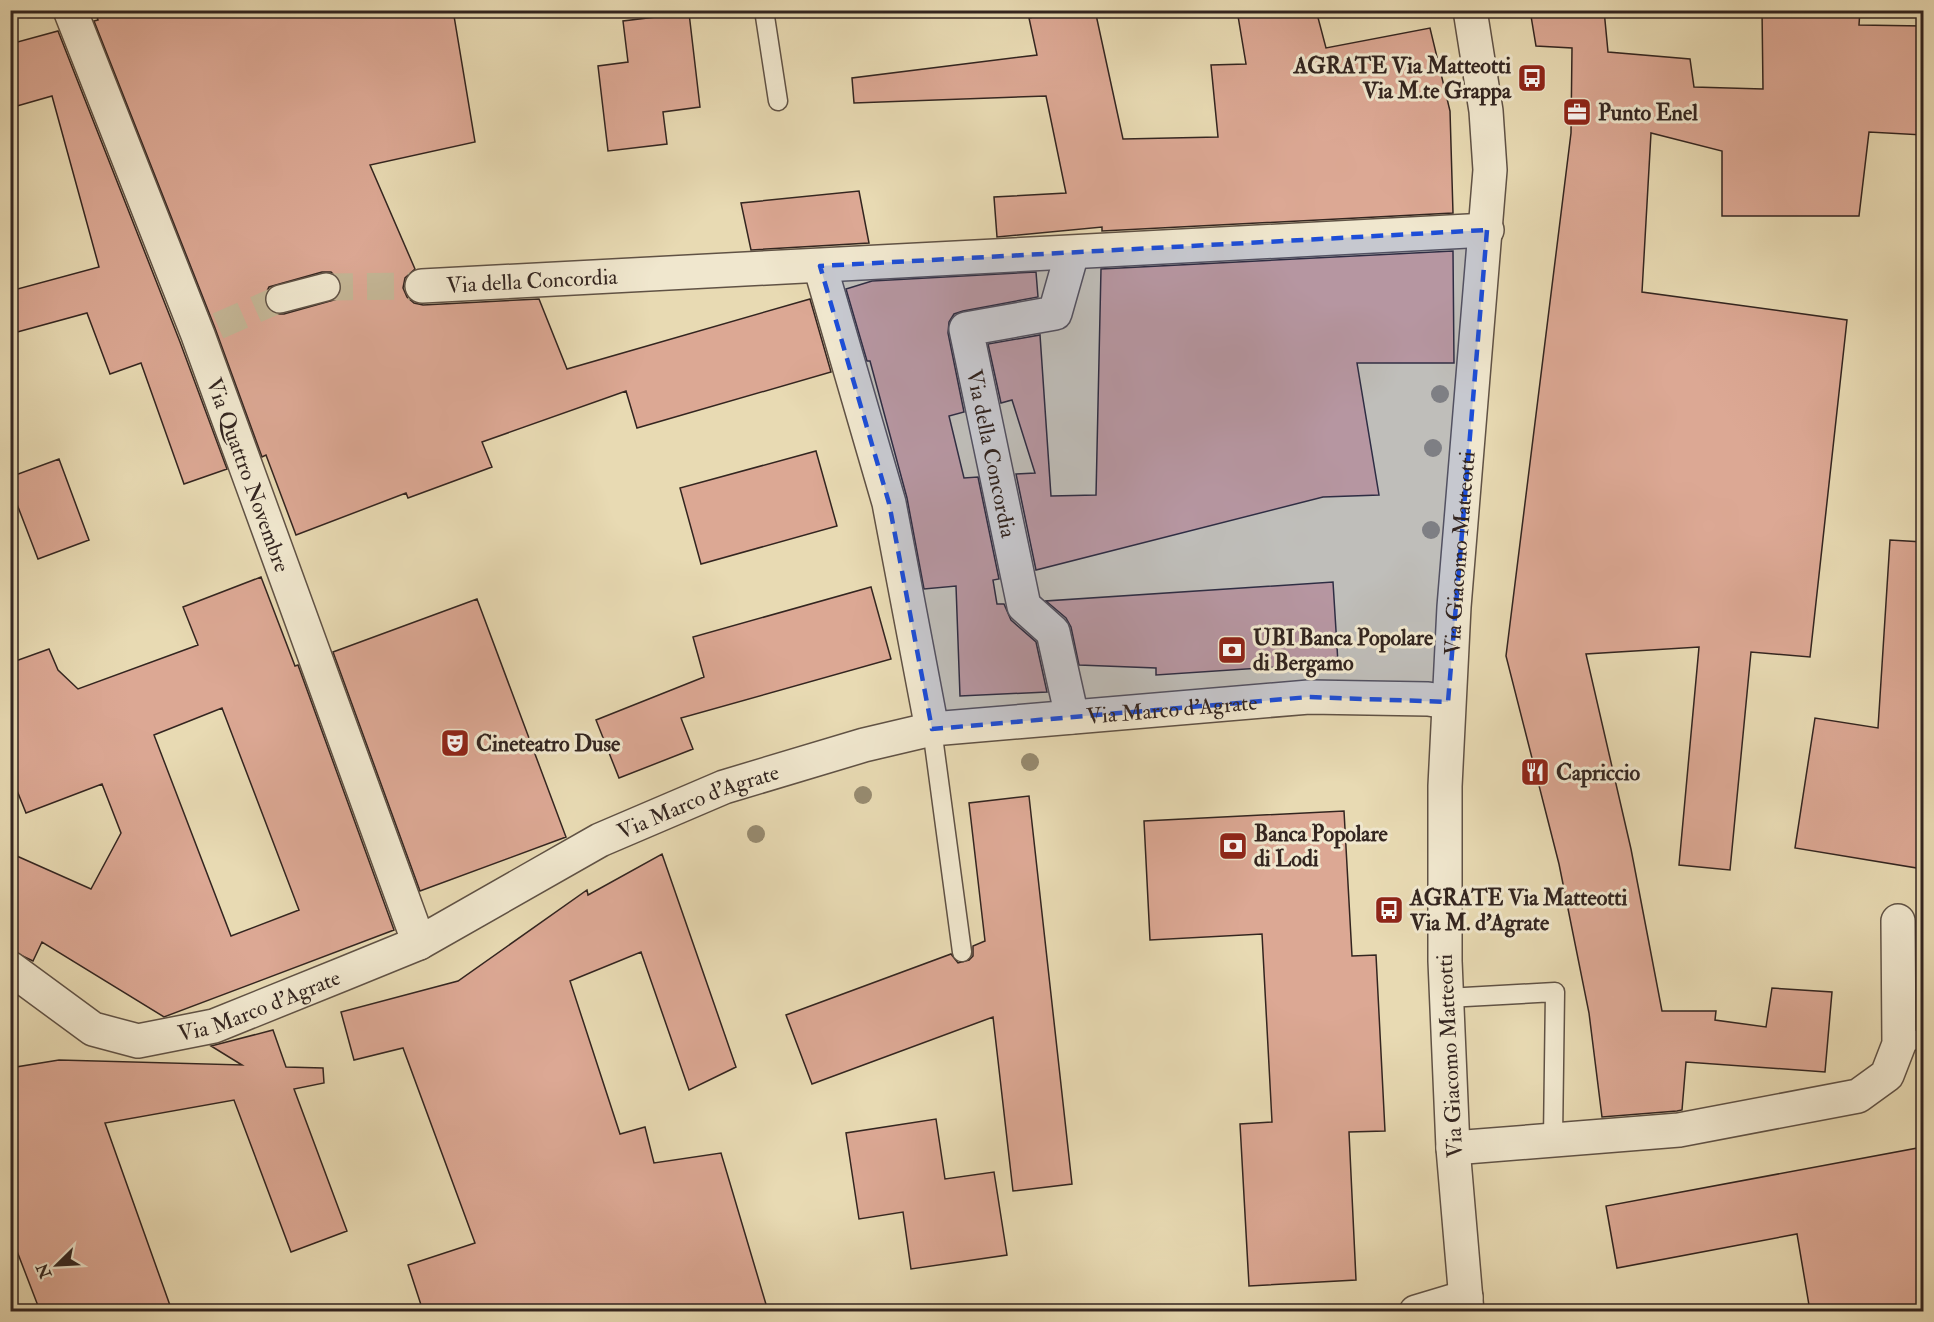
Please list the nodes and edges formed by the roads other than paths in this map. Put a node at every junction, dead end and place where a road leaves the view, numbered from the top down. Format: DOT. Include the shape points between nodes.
graph roads {
  1 [pos="70,10"];
  2 [pos="764,10"];
  3 [pos="1470,10"];
  4 [pos="778,101"];
  5 [pos="1487,230"];
  6 [pos="1071,253"];
  7 [pos="820,266"];
  8 [pos="422,286"];
  9 [pos="326,287"];
  10 [pos="280,299"];
  11 [pos="1448,702"];
  12 [pos="1072,717"];
  13 [pos="932,729"];
  14 [pos="1899,921"];
  15 [pos="419,944"];
  16 [pos="962,952"];
  17 [pos="10,968"];
  18 [pos="1447,998"];
  19 [pos="1911,1041"];
  20 [pos="1553,1139"];
  21 [pos="1453,1148"];
  22 [pos="1467,1304"];
  23 [pos="1416,1311"];
  1 -- 15 [label="street, Via Quattro Novembre" via="208,330"];
  2 -- 4 [label="lane"];
  3 -- 5 [label="street, Via Giacomo Matteotti" via="1486,111 1490,170"];
  5 -- 6 [label="street, Via della Concordia"];
  5 -- 11 [label="street, Via Giacomo Matteotti"];
  6 -- 7 [label="street, Via della Concordia"];
  6 -- 12 [label="street, Via della Concordia" via="1055,313 966,329 1024,606 1053,632"];
  7 -- 8 [label="street, Via della Concordia"];
  7 -- 13 [label="street" via="889,503"];
  9 -- 10 [label="street"];
  11 -- 12 [label="street, Via Marco d'Agrate" via="1309,697"];
  11 -- 18 [label="street, Via Giacomo Matteotti" via="1444,922"];
  12 -- 13 [label="street, Via Marco d'Agrate"];
  13 -- 15 [label="street, Via Marco d'Agrate" via="724,787 600,840"];
  13 -- 16 [label="lane"];
  14 -- 19 [label="street"];
  15 -- 17 [label="street, Via Marco d'Agrate" via="214,1026 138,1041 93,1029"];
  18 -- 20 [label="lane" via="1555,992"];
  18 -- 21 [label="street, Via Giacomo Matteotti"];
  19 -- 20 [label="street" via="1887,1075 1858,1096 1679,1130"];
  20 -- 21 [label="street"];
  21 -- 22 [label="street, Via Giacomo Matteotti"];
  22 -- 23 [label="street"];
}
